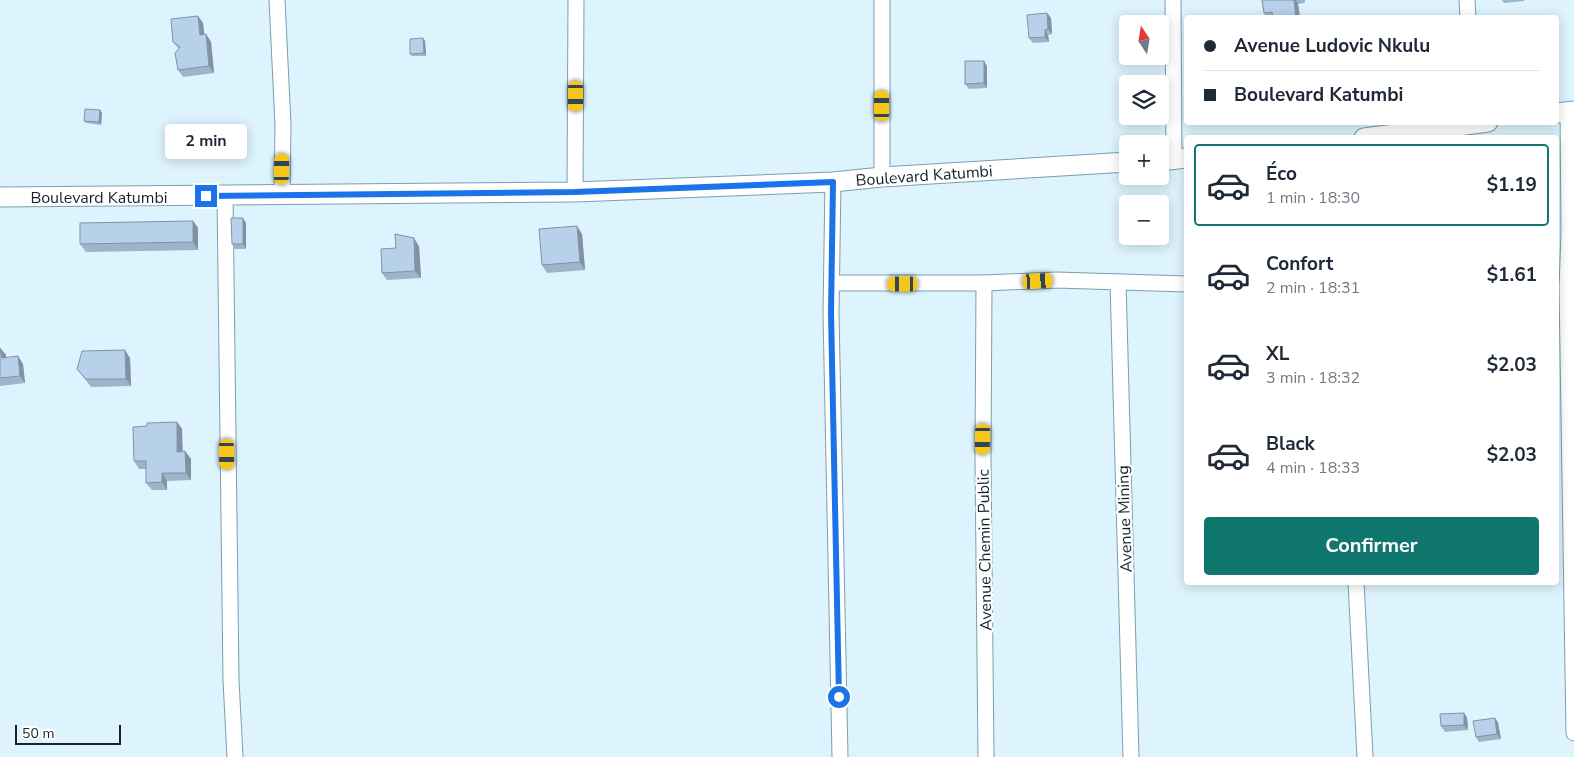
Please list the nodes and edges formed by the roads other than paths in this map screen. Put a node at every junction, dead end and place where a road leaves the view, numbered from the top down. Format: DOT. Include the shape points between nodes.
graph roads {
  1 [pos="277,0"];
  2 [pos="576,0"];
  3 [pos="882,0"];
  4 [pos="1172,0"];
  5 [pos="1467,0"];
  6 [pos="1468,15"];
  7 [pos="1566,112"];
  8 [pos="1461,125"];
  9 [pos="1386,135"];
  10 [pos="1174,160"];
  11 [pos="1119,163"];
  12 [pos="882,177"];
  13 [pos="833,182"];
  14 [pos="575,192"];
  15 [pos="282,195"];
  16 [pos="225,196"];
  17 [pos="0,197"];
  18 [pos="1118,282"];
  19 [pos="832,283"];
  20 [pos="984,283"];
  21 [pos="1184,284"];
  22 [pos="1566,288"];
  23 [pos="1356,585"];
  24 [pos="1574,733"];
  25 [pos="235,757"];
  26 [pos="840,757"];
  27 [pos="986,757"];
  28 [pos="1131,757"];
  29 [pos="1365,757"];
  1 -- 15 [label="street" via="283,125"];
  2 -- 14 [label="street"];
  3 -- 12 [label="street"];
  4 -- 10 [label="street"];
  5 -- 6 [label="street"];
  7 -- 22 [label="street" via="1569,232"];
  8 -- 9 [label="street"];
  11 -- 12 [label="street, Boulevard Katumbi"];
  12 -- 13 [label="street, Boulevard Katumbi"];
  13 -- 14 [label="street, Boulevard Katumbi"];
  13 -- 19 [label="street"];
  14 -- 15 [label="street, Boulevard Katumbi"];
  15 -- 16 [label="street, Boulevard Katumbi"];
  16 -- 17 [label="street, Boulevard Katumbi"];
  16 -- 25 [label="street" via="231,680"];
  18 -- 20 [label="street"];
  18 -- 21 [label="street"];
  18 -- 28 [label="street, Avenue Mining"];
  19 -- 20 [label="street"];
  19 -- 26 [label="street"];
  20 -- 27 [label="street, Avenue Chemin Public"];
  22 -- 24 [label="street"];
  23 -- 29 [label="street"];
}
